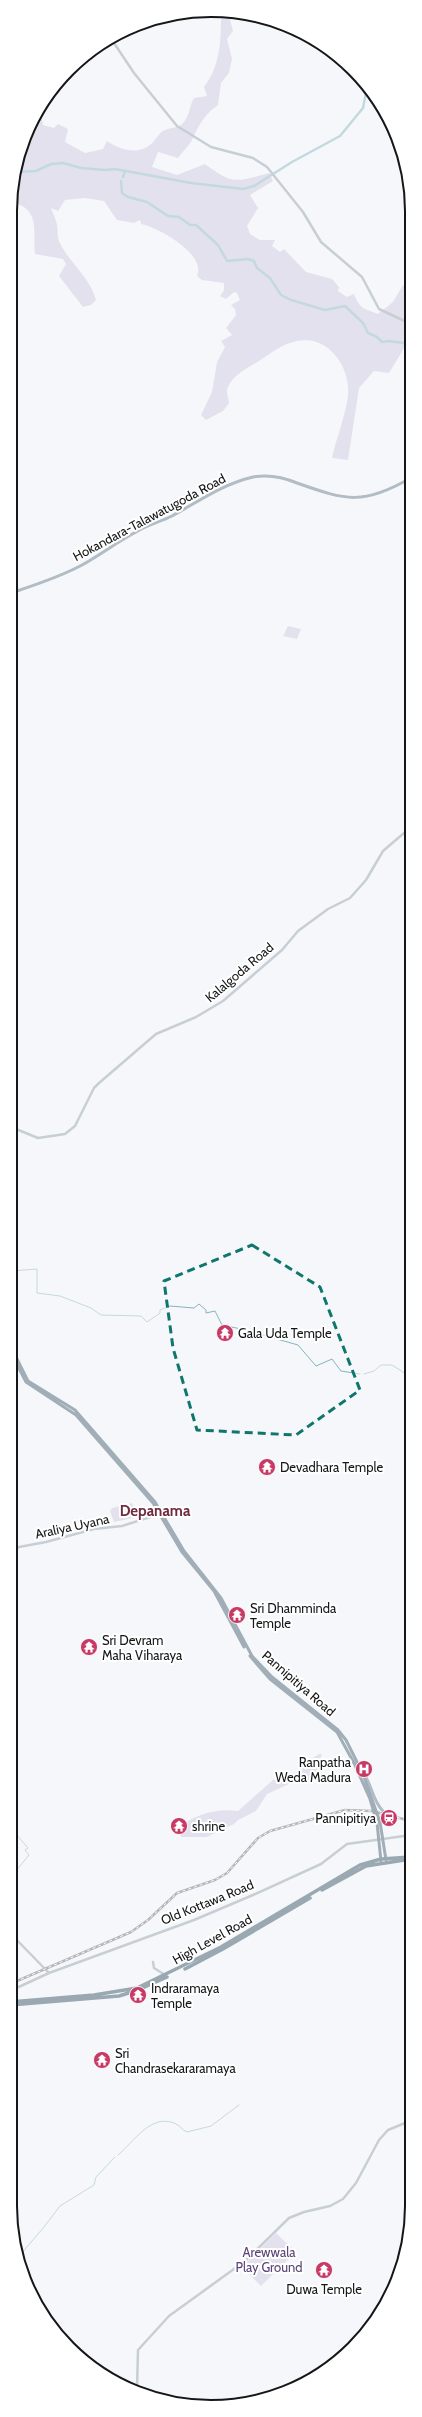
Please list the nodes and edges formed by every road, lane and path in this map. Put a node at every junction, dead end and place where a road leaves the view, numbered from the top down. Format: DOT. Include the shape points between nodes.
graph roads {
  1 [pos="114,43"];
  2 [pos="405,321"];
  3 [pos="405,481"];
  4 [pos="17,591"];
  5 [pos="405,832"];
  6 [pos="17,1129"];
  7 [pos="17,1363"];
  8 [pos="161,1514"];
  9 [pos="17,1548"];
  10 [pos="351,1757"];
  11 [pos="361,1770"];
  12 [pos="374,1808"];
  13 [pos="383,1811"];
  14 [pos="378,1822"];
  15 [pos="405,1836"];
  16 [pos="381,1838"];
  17 [pos="405,1858"];
  18 [pos="386,1860"];
  19 [pos="381,1861"];
  20 [pos="17,1940"];
  21 [pos="153,1962"];
  22 [pos="49,1973"];
  23 [pos="165,1976"];
  24 [pos="17,1988"];
  25 [pos="17,2002"];
  26 [pos="17,2003"];
  27 [pos="405,2123"];
  28 [pos="137,2385"];
  1 -- 2 [label="street" via="134,73 177,126 216,150 261,162 303,212 321,242 362,277 380,309"];
  3 -- 4 [label="main road, Hokandara-Talawatugoda Road" via="368,498 355,499 335,497 277,476 255,476 236,481 215,490 171,517 137,531 82,565"];
  5 -- 6 [label="street, Kalalgoda Road" via="383,851 366,880 350,898 328,908 298,930 273,958 223,1001 196,1017 156,1034 99,1083 75,1126 65,1134 38,1138"];
  7 -- 8 [label="main road, Pannipitiya Road" via="28,1381 68,1404 83,1418 144,1487"];
  8 -- 9 [label="street, Araliya Uyana" via="122,1526 94,1529"];
  8 -- 10 [label="main road, Pannipitiya Road" via="182,1552 214,1591 255,1663 270,1679 337,1732"];
  8 -- 11 [label="main road, Pannipitiya Road" via="184,1551 221,1598 252,1656 272,1676 338,1730"];
  10 -- 12 [label="main road"];
  10 -- 14 [label="main road, Pannipitiya Road, bridge"];
  11 -- 13 [label="main road"];
  11 -- 14 [label="main road, Pannipitiya Road, bridge"];
  14 -- 16 [label="main road"];
  15 -- 16 [label="street, Old Kottawa Road"];
  16 -- 18 [label="main road"];
  16 -- 19 [label="main road"];
  16 -- 22 [label="street, Old Kottawa Road" via="347,1844 321,1864 253,1895 194,1920"];
  17 -- 18 [label="highway, High Level Road"];
  18 -- 19 [label="highway, High Level Road"];
  19 -- 23 [label="highway, High Level Road" via="350,1870 221,1947"];
  19 -- 26 [label="highway, High Level Road" via="353,1873 223,1949 138,1990 92,1999"];
  20 -- 22 [label="street"];
  21 -- 23 [label="street" via="154,1968"];
  22 -- 24 [label="street, Old Kottawa Road"];
  23 -- 25 [label="highway, High Level Road" via="122,1992"];
  27 -- 28 [label="street" via="388,2130 379,2140 356,2183 343,2199 330,2206 289,2218 245,2261 169,2316 138,2350"];
}
